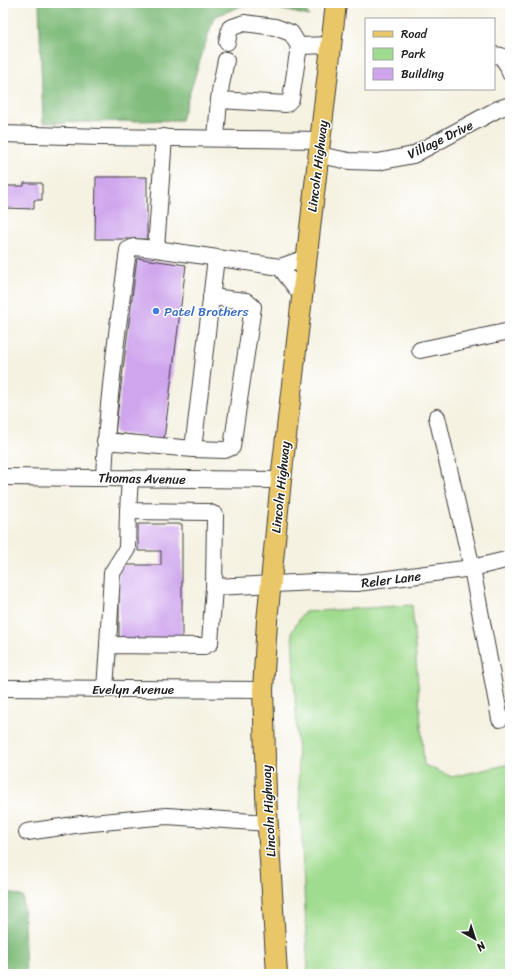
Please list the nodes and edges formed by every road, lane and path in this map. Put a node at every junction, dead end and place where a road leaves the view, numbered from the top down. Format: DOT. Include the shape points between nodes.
graph roads {
  1 [pos="336,3"];
  2 [pos="227,42"];
  3 [pos="332,45"];
  4 [pos="299,46"];
  5 [pos="495,55"];
  6 [pos="226,60"];
  7 [pos="510,73"];
  8 [pos="219,100"];
  9 [pos="510,105"];
  10 [pos="3,134"];
  11 [pos="164,138"];
  12 [pos="216,138"];
  13 [pos="319,147"];
  14 [pos="156,249"];
  15 [pos="216,258"];
  16 [pos="306,258"];
  17 [pos="280,267"];
  18 [pos="302,296"];
  19 [pos="211,297"];
  20 [pos="510,331"];
  21 [pos="420,350"];
  22 [pos="437,418"];
  23 [pos="105,441"];
  24 [pos="193,448"];
  25 [pos="3,477"];
  26 [pos="104,478"];
  27 [pos="130,478"];
  28 [pos="281,480"];
  29 [pos="128,511"];
  30 [pos="510,559"];
  31 [pos="472,568"];
  32 [pos="271,584"];
  33 [pos="214,587"];
  34 [pos="108,645"];
  35 [pos="3,688"];
  36 [pos="105,689"];
  37 [pos="263,690"];
  38 [pos="500,719"];
  39 [pos="268,823"];
  40 [pos="27,832"];
  41 [pos="277,974"];
  1 -- 3 [label="main road, Lincoln Highway"];
  2 -- 4 [label="street" via="230,28 244,24 275,27 291,32"];
  3 -- 4 [label="street"];
  3 -- 13 [label="main road, Lincoln Highway"];
  4 -- 8 [label="street" via="291,99 286,104"];
  5 -- 7 [label="street" via="501,56"];
  6 -- 8 [label="street"];
  8 -- 12 [label="street"];
  9 -- 13 [label="street, Village Drive" via="413,155 378,162 350,161"];
  10 -- 11 [label="street, Village Drive"];
  11 -- 12 [label="street, Village Drive"];
  11 -- 14 [label="street"];
  12 -- 13 [label="street, Village Drive"];
  13 -- 16 [label="main road, Lincoln Highway"];
  14 -- 15 [label="street"];
  14 -- 23 [label="street" via="134,247 128,250"];
  15 -- 17 [label="street"];
  15 -- 19 [label="street"];
  16 -- 17 [label="street"];
  16 -- 18 [label="main road, Lincoln Highway"];
  17 -- 18 [label="street"];
  18 -- 28 [label="main road, Lincoln Highway"];
  19 -- 24 [label="street"];
  19 -- 24 [label="street" via="246,301 253,307 232,447 225,450"];
  20 -- 21 [label="street"];
  22 -- 31 [label="street"];
  23 -- 24 [label="street"];
  23 -- 26 [label="street"];
  25 -- 26 [label="street, Thomas Avenue"];
  26 -- 27 [label="street, Thomas Avenue"];
  27 -- 28 [label="street, Thomas Avenue"];
  27 -- 29 [label="street"];
  28 -- 32 [label="main road, Lincoln Highway"];
  29 -- 33 [label="street" via="208,512 215,515"];
  29 -- 34 [label="street" via="127,549 112,573"];
  30 -- 31 [label="street, Reler Lane"];
  31 -- 32 [label="street, Reler Lane" via="358,583"];
  31 -- 38 [label="street"];
  32 -- 33 [label="street, Reler Lane"];
  32 -- 37 [label="main road, Lincoln Highway"];
  33 -- 34 [label="street" via="210,643 204,646"];
  34 -- 36 [label="street"];
  35 -- 36 [label="street, Evelyn Avenue"];
  36 -- 37 [label="street, Evelyn Avenue"];
  37 -- 39 [label="main road, Lincoln Highway"];
  39 -- 40 [label="street" via="167,816"];
  39 -- 41 [label="main road, Lincoln Highway"];
}
